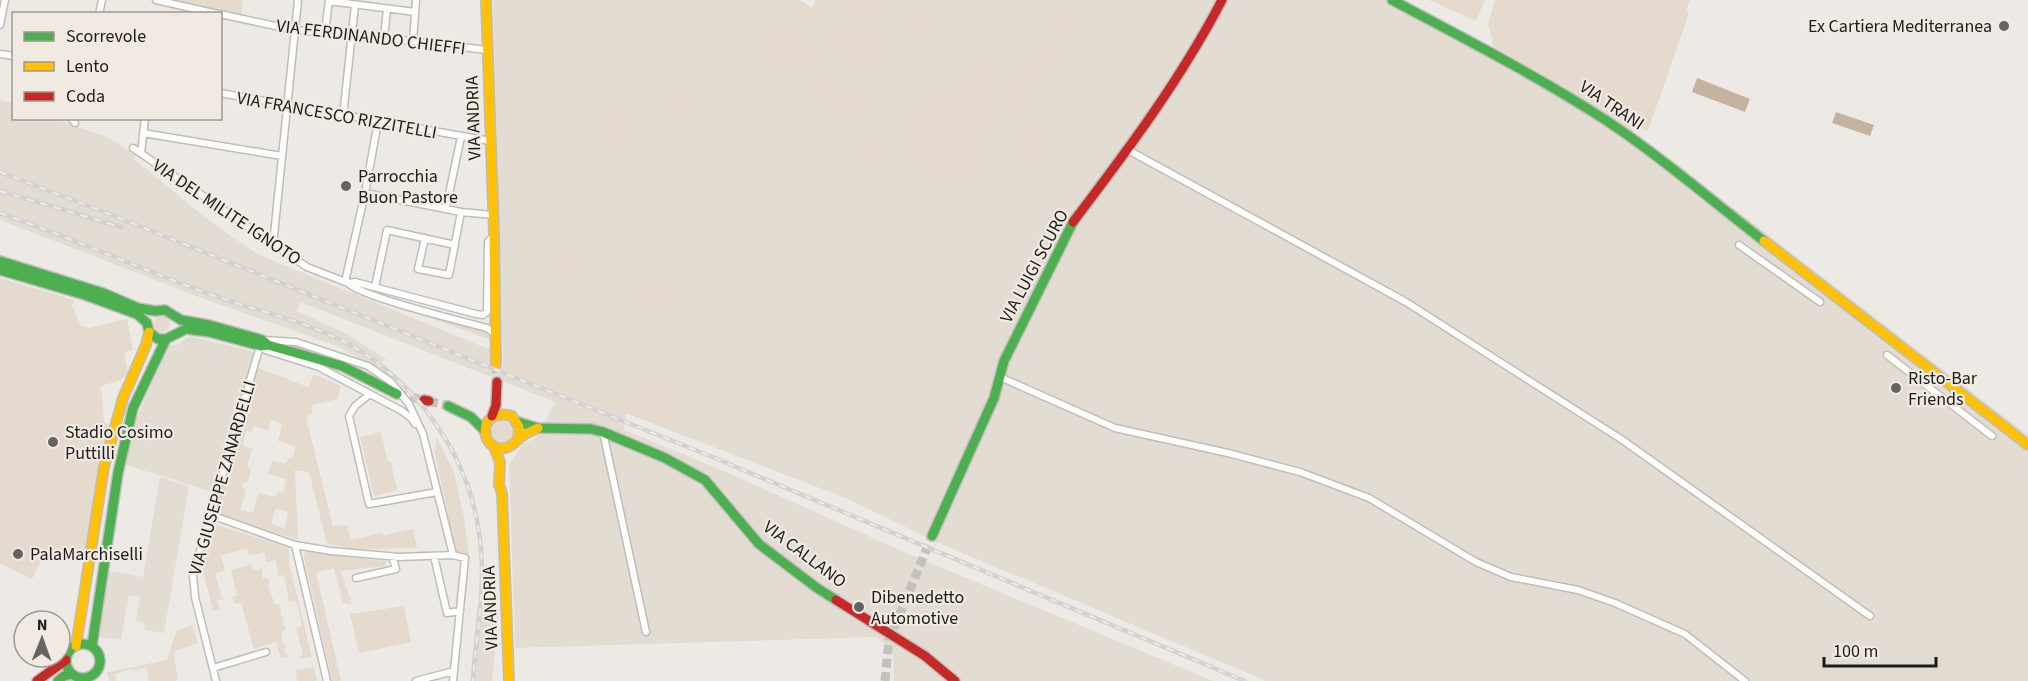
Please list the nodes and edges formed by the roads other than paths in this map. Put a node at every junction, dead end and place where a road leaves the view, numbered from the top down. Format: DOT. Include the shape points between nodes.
graph roads {
  1 [pos="5,0"];
  2 [pos="156,0"];
  3 [pos="298,0"];
  4 [pos="416,0"];
  5 [pos="486,0"];
  6 [pos="1222,0"];
  7 [pos="1392,0"];
  8 [pos="329,1"];
  9 [pos="371,3"];
  10 [pos="355,5"];
  11 [pos="387,9"];
  12 [pos="210,12"];
  13 [pos="416,12"];
  14 [pos="222,15"];
  15 [pos="0,25"];
  16 [pos="294,30"];
  17 [pos="325,32"];
  18 [pos="351,35"];
  19 [pos="384,38"];
  20 [pos="413,41"];
  21 [pos="487,50"];
  22 [pos="222,93"];
  23 [pos="286,105"];
  24 [pos="344,117"];
  25 [pos="145,120"];
  26 [pos="378,122"];
  27 [pos="143,133"];
  28 [pos="461,137"];
  29 [pos="490,141"];
  30 [pos="133,148"];
  31 [pos="1128,150"];
  32 [pos="141,153"];
  33 [pos="282,156"];
  34 [pos="365,193"];
  35 [pos="446,208"];
  36 [pos="461,212"];
  37 [pos="493,215"];
  38 [pos="494,234"];
  39 [pos="425,238"];
  40 [pos="273,245"];
  41 [pos="455,245"];
  42 [pos="1739,245"];
  43 [pos="0,263"];
  44 [pos="1795,265"];
  45 [pos="1787,279"];
  46 [pos="347,282"];
  47 [pos="375,287"];
  48 [pos="1820,302"];
  49 [pos="155,311"];
  50 [pos="486,312"];
  51 [pos="173,314"];
  52 [pos="148,328"];
  53 [pos="495,334"];
  54 [pos="170,336"];
  55 [pos="262,344"];
  56 [pos="1887,355"];
  57 [pos="1920,362"];
  58 [pos="496,364"];
  59 [pos="1913,375"];
  60 [pos="1000,377"];
  61 [pos="497,382"];
  62 [pos="370,394"];
  63 [pos="397,394"];
  64 [pos="498,394"];
  65 [pos="1974,403"];
  66 [pos="448,406"];
  67 [pos="507,414"];
  68 [pos="1966,416"];
  69 [pos="471,417"];
  70 [pos="490,418"];
  71 [pos="518,422"];
  72 [pos="538,428"];
  73 [pos="485,430"];
  74 [pos="603,432"];
  75 [pos="423,434"];
  76 [pos="1992,436"];
  77 [pos="518,440"];
  78 [pos="2028,445"];
  79 [pos="494,447"];
  80 [pos="506,448"];
  81 [pos="500,462"];
  82 [pos="437,492"];
  83 [pos="211,516"];
  84 [pos="932,536"];
  85 [pos="295,546"];
  86 [pos="453,555"];
  87 [pos="392,556"];
  88 [pos="434,556"];
  89 [pos="356,578"];
  90 [pos="460,610"];
  91 [pos="1870,616"];
  92 [pos="646,632"];
  93 [pos="76,646"];
  94 [pos="92,646"];
  95 [pos="72,649"];
  96 [pos="266,652"];
  97 [pos="213,668"];
  98 [pos="54,669"];
  99 [pos="454,671"];
  100 [pos="79,678"];
  101 [pos="95,678"];
  102 [pos="38,681"];
  103 [pos="58,681"];
  104 [pos="216,681"];
  105 [pos="327,681"];
  106 [pos="416,681"];
  107 [pos="453,681"];
  108 [pos="509,681"];
  109 [pos="955,681"];
  110 [pos="1745,681"];
  1 -- 15 [label="street"];
  2 -- 12 [label="street, VIA FERDINANDO CHIEFFI"];
  3 -- 16 [label="street"];
  4 -- 13 [label="street"];
  5 -- 21 [label="main road, VIA ANDRIA"];
  6 -- 31 [label="main road, VIA LUIGI SCURO" via="1205,33"];
  7 -- 44 [label="main road, VIA TRANI" via="1594,111"];
  8 -- 10 [label="street"];
  8 -- 17 [label="street"];
  9 -- 10 [label="street"];
  9 -- 11 [label="street"];
  10 -- 18 [label="street"];
  11 -- 13 [label="street"];
  11 -- 19 [label="street"];
  13 -- 20 [label="street"];
  14 -- 16 [label="street, VIA FERDINANDO CHIEFFI"];
  16 -- 17 [label="street, VIA FERDINANDO CHIEFFI"];
  16 -- 23 [label="street"];
  17 -- 18 [label="street, VIA FERDINANDO CHIEFFI"];
  18 -- 19 [label="street, VIA FERDINANDO CHIEFFI"];
  18 -- 24 [label="street"];
  19 -- 20 [label="street, VIA FERDINANDO CHIEFFI"];
  20 -- 21 [label="street, VIA FERDINANDO CHIEFFI"];
  21 -- 29 [label="main road, VIA ANDRIA"];
  22 -- 23 [label="street, VIA FRANCESCO RIZZITELLI"];
  23 -- 24 [label="street, VIA FRANCESCO RIZZITELLI"];
  23 -- 33 [label="street"];
  24 -- 26 [label="street, VIA FRANCESCO RIZZITELLI"];
  25 -- 27 [label="street"];
  26 -- 28 [label="street, VIA FRANCESCO RIZZITELLI"];
  26 -- 34 [label="street"];
  27 -- 32 [label="street"];
  27 -- 33 [label="street"];
  28 -- 29 [label="street, VIA FRANCESCO RIZZITELLI"];
  28 -- 35 [label="street"];
  29 -- 37 [label="main road, VIA ANDRIA"];
  30 -- 32 [label="street, VIA DEL MILITE IGNOTO"];
  31 -- 60 [label="main road, VIA LUIGI SCURO" via="1070,226 1004,361"];
  31 -- 91 [label="street" via="1406,302 1621,439"];
  32 -- 40 [label="street, VIA DEL MILITE IGNOTO"];
  33 -- 40 [label="street"];
  34 -- 35 [label="street"];
  34 -- 46 [label="street"];
  35 -- 36 [label="street"];
  36 -- 37 [label="street"];
  36 -- 41 [label="street"];
  37 -- 38 [label="main road, VIA ANDRIA"];
  38 -- 50 [label="street, VIA ANDRIA" via="488,242"];
  38 -- 53 [label="main road, VIA ANDRIA"];
  39 -- 41 [label="street"];
  39 -- 41 [label="street" via="418,269 449,275"];
  39 -- 47 [label="street" via="387,230"];
  40 -- 46 [label="street, VIA DEL MILITE IGNOTO" via="307,267"];
  42 -- 45 [label="street"];
  43 -- 49 [label="main road"];
  43 -- 52 [label="main road" via="137,314"];
  44 -- 45 [label="street"];
  44 -- 57 [label="main road, VIA TRANI"];
  45 -- 48 [label="street"];
  46 -- 47 [label="street, VIA DEL MILITE IGNOTO"];
  46 -- 53 [label="street, VIA DEL MILITE IGNOTO" via="380,297 487,328"];
  47 -- 50 [label="street, VIA DEL MILITE IGNOTO" via="476,314"];
  49 -- 51 [label="main road"];
  49 -- 52 [label="main road" via="148,318"];
  51 -- 54 [label="main road" via="177,325"];
  51 -- 55 [label="main road" via="181,320 209,325"];
  52 -- 54 [label="main road" via="158,339"];
  52 -- 93 [label="main road" via="146,345 123,398 104,467"];
  53 -- 58 [label="main road, VIA ANDRIA"];
  54 -- 55 [label="main road" via="186,329"];
  54 -- 94 [label="main road" via="133,408 118,473"];
  55 -- 62 [label="street" via="265,350 319,367"];
  55 -- 63 [label="main road" via="333,363"];
  55 -- 75 [label="street" via="296,342 368,366 390,381 409,404"];
  55 -- 83 [label="street, VIA GIUSEPPE ZANARDELLI"];
  56 -- 59 [label="street"];
  57 -- 59 [label="street"];
  57 -- 65 [label="main road, VIA TRANI"];
  59 -- 68 [label="street"];
  60 -- 84 [label="main road, VIA LUIGI SCURO"];
  60 -- 110 [label="street" via="1115,428 1300,472 1369,498 1476,562 1510,577 1578,590 1685,634"];
  61 -- 64 [label="main road"];
  62 -- 75 [label="street" via="402,411"];
  62 -- 82 [label="street" via="354,406 349,416 369,504"];
  64 -- 67 [label="main road"];
  64 -- 70 [label="main road"];
  65 -- 68 [label="street"];
  65 -- 78 [label="main road, VIA TRANI"];
  66 -- 69 [label="main road"];
  67 -- 70 [label="main road"];
  67 -- 71 [label="main road"];
  68 -- 76 [label="street"];
  69 -- 70 [label="main road"];
  69 -- 73 [label="main road"];
  70 -- 73 [label="main road"];
  71 -- 72 [label="main road, VIA CALLANO"];
  71 -- 77 [label="main road"];
  72 -- 74 [label="main road, VIA CALLANO"];
  72 -- 77 [label="main road"];
  73 -- 79 [label="main road"];
  74 -- 92 [label="street"];
  74 -- 109 [label="main road, VIA CALLANO" via="705,480 759,544 817,588 925,656"];
  75 -- 82 [label="street"];
  77 -- 80 [label="main road"];
  79 -- 80 [label="main road"];
  79 -- 81 [label="main road, VIA ANDRIA"];
  80 -- 81 [label="main road, VIA ANDRIA"];
  81 -- 108 [label="main road, VIA ANDRIA"];
  82 -- 86 [label="street"];
  83 -- 85 [label="street"];
  83 -- 97 [label="street, VIA GIUSEPPE ZANARDELLI" via="193,583"];
  85 -- 87 [label="street"];
  85 -- 105 [label="street"];
  86 -- 88 [label="street"];
  86 -- 90 [label="street" via="465,558"];
  87 -- 88 [label="street"];
  87 -- 89 [label="street" via="396,569"];
  88 -- 90 [label="street" via="447,613"];
  90 -- 99 [label="street"];
  93 -- 94 [label="main road"];
  93 -- 95 [label="main road"];
  94 -- 101 [label="main road" via="100,660"];
  96 -- 97 [label="street"];
  97 -- 104 [label="street, VIA GIUSEPPE ZANARDELLI"];
  98 -- 102 [label="main road"];
  99 -- 106 [label="street"];
  99 -- 107 [label="street"];
  100 -- 101 [label="main road"];
  100 -- 103 [label="main road" via="64,676"];
}
